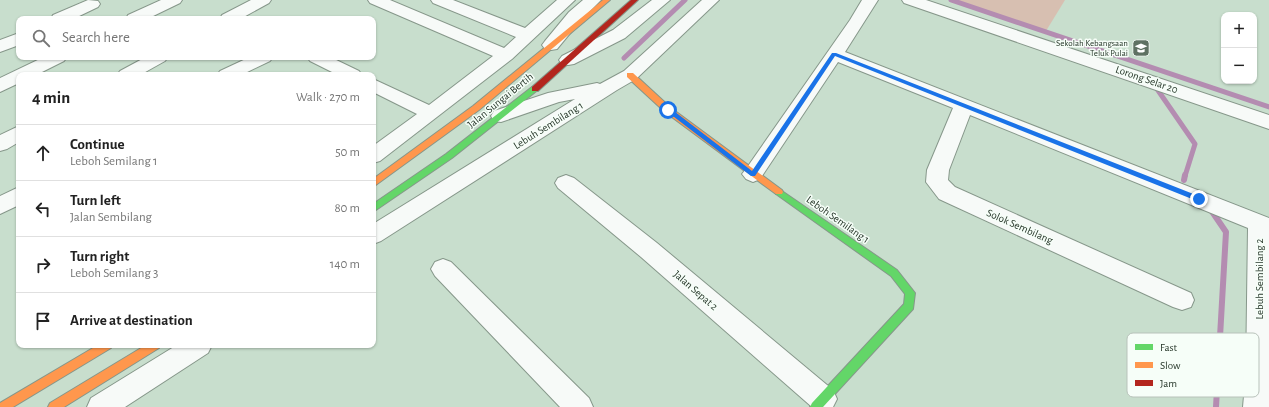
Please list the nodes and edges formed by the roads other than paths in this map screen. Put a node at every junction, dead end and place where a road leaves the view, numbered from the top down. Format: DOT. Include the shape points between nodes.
graph roads {
  1 [pos="174,0"];
  2 [pos="263,0"];
  3 [pos="376,0"];
  4 [pos="439,0"];
  5 [pos="567,0"];
  6 [pos="593,0"];
  7 [pos="607,0"];
  8 [pos="634,0"];
  9 [pos="662,0"];
  10 [pos="711,0"];
  11 [pos="870,0"];
  12 [pos="910,0"];
  13 [pos="92,4"];
  14 [pos="66,16"];
  15 [pos="140,16"];
  16 [pos="234,16"];
  17 [pos="528,35"];
  18 [pos="16,39"];
  19 [pos="0,47"];
  20 [pos="546,51"];
  21 [pos="834,54"];
  22 [pos="506,55"];
  23 [pos="52,60"];
  24 [pos="154,60"];
  25 [pos="258,60"];
  26 [pos="322,60"];
  27 [pos="568,60"];
  28 [pos="28,72"];
  29 [pos="132,72"];
  30 [pos="232,72"];
  31 [pos="346,72"];
  32 [pos="630,75"];
  33 [pos="16,78"];
  34 [pos="0,86"];
  35 [pos="376,86"];
  36 [pos="610,86"];
  37 [pos="964,105"];
  38 [pos="431,114"];
  39 [pos="501,116"];
  40 [pos="1269,122"];
  41 [pos="16,135"];
  42 [pos="381,138"];
  43 [pos="0,144"];
  44 [pos="376,149"];
  45 [pos="753,174"];
  46 [pos="376,182"];
  47 [pos="566,183"];
  48 [pos="16,197"];
  49 [pos="0,206"];
  50 [pos="376,207"];
  51 [pos="1264,225"];
  52 [pos="376,233"];
  53 [pos="443,269"];
  54 [pos="1182,300"];
  55 [pos="102,348"];
  56 [pos="150,348"];
  57 [pos="194,348"];
  58 [pos="1264,376"];
  59 [pos="820,403"];
  60 [pos="3,407"];
  61 [pos="54,407"];
  62 [pos="101,407"];
  63 [pos="579,407"];
  64 [pos="1257,407"];
  1 -- 15 [label="street"];
  2 -- 16 [label="street"];
  3 -- 22 [label="street"];
  4 -- 17 [label="street"];
  5 -- 17 [label="street"];
  6 -- 20 [label="street" via="575,16"];
  7 -- 20 [label="main road, Jalan Sungai Bertih"];
  8 -- 27 [label="main road, Jalan Sungai Bertih"];
  9 -- 27 [label="street" via="619,34"];
  10 -- 32 [label="street, Lebuh Sembilang 1"];
  11 -- 21 [label="street"];
  12 -- 40 [label="street, Lorong Selar 20"];
  13 -- 14 [label="street"];
  17 -- 22 [label="street"];
  18 -- 19 [label="street"];
  20 -- 46 [label="main road, Jalan Sungai Bertih" via="476,108"];
  21 -- 37 [label="street"];
  21 -- 45 [label="street"];
  22 -- 38 [label="street"];
  23 -- 28 [label="street"];
  24 -- 29 [label="street"];
  25 -- 30 [label="street"];
  26 -- 31 [label="street"];
  27 -- 39 [label="main road, Jalan Sungai Bertih"];
  32 -- 36 [label="street, Lebuh Sembilang 1"];
  32 -- 45 [label="main road, Leboh Semilang 1" via="668,110"];
  33 -- 34 [label="street"];
  35 -- 38 [label="street"];
  36 -- 39 [label="street" via="555,97"];
  36 -- 52 [label="street, Lebuh Sembilang 1"];
  37 -- 51 [label="street"];
  37 -- 54 [label="street, Solok Sembilang" via="938,170 937,182 947,193"];
  38 -- 42 [label="street"];
  39 -- 50 [label="main road, Jalan Sungai Bertih" via="406,188"];
  41 -- 43 [label="street"];
  42 -- 44 [label="street"];
  45 -- 59 [label="main road, Leboh Semilang 1" via="894,273 910,293 909,306"];
  47 -- 59 [label="street, Jalan Sepat 2" via="649,250"];
  48 -- 49 [label="street"];
  51 -- 58 [label="street, Lebuh Sembilang 2"];
  53 -- 63 [label="street"];
  55 -- 60 [label="main road"];
  56 -- 61 [label="main road"];
  57 -- 62 [label="street"];
  58 -- 64 [label="street, Lebuh Sembilang 2"];
}
